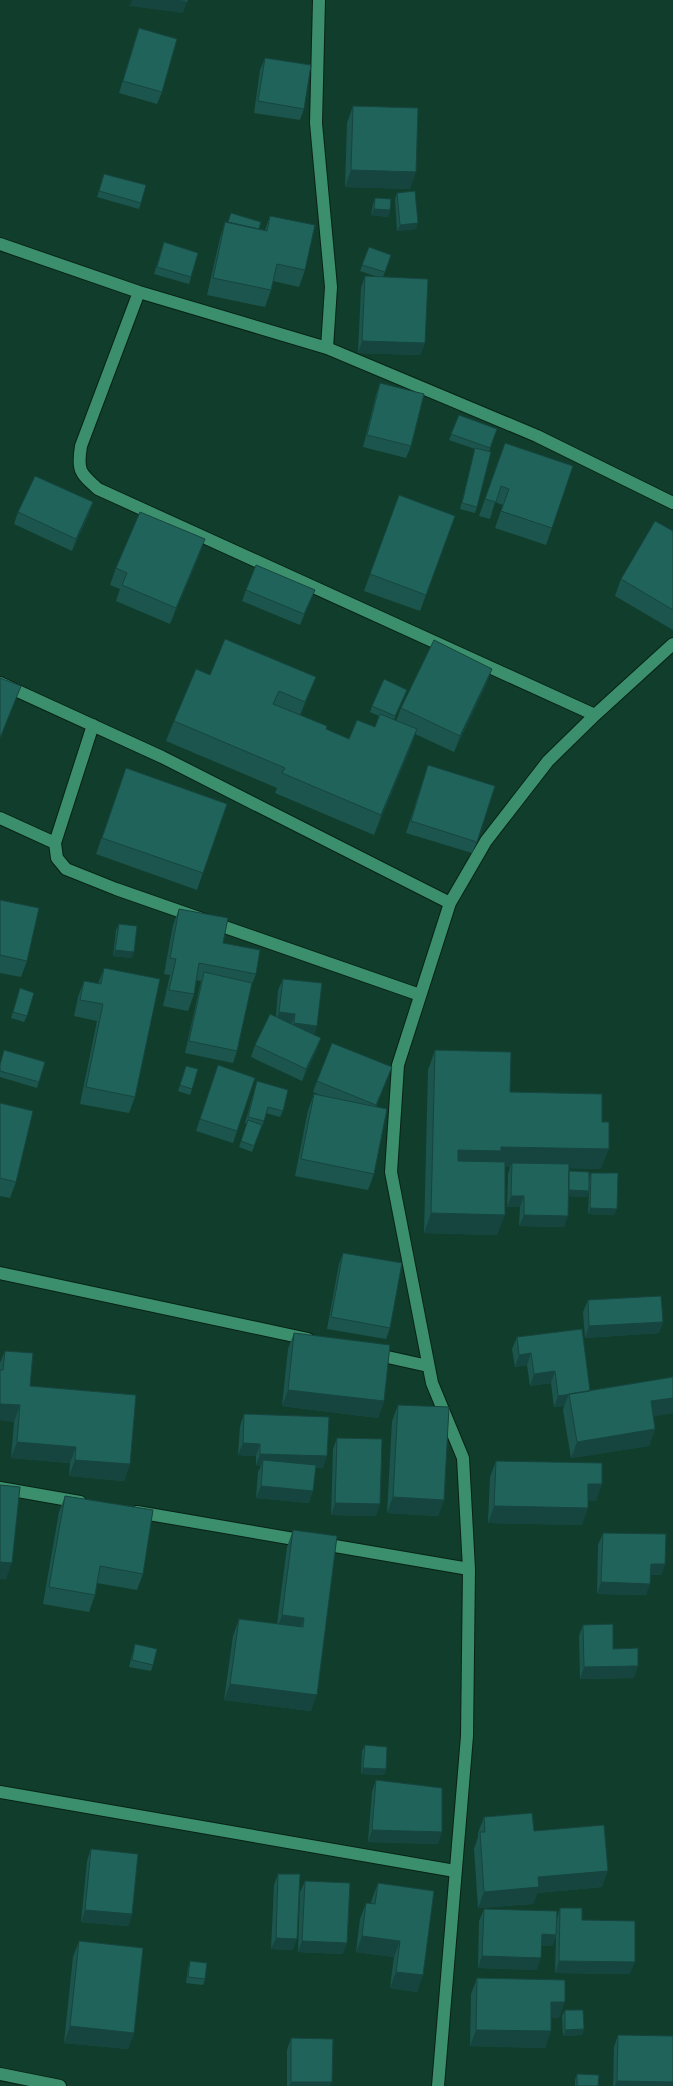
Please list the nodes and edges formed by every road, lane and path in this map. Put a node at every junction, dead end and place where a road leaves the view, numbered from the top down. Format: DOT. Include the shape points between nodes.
graph roads {
  1 [pos="319,0"];
  2 [pos="0,244"];
  3 [pos="139,292"];
  4 [pos="327,348"];
  5 [pos="673,503"];
  6 [pos="673,644"];
  7 [pos="0,684"];
  8 [pos="595,715"];
  9 [pos="93,725"];
  10 [pos="0,818"];
  11 [pos="55,843"];
  12 [pos="450,903"];
  13 [pos="420,995"];
  14 [pos="0,1273"];
  15 [pos="321,1342"];
  16 [pos="360,1351"];
  17 [pos="428,1366"];
  18 [pos="0,1488"];
  19 [pos="88,1503"];
  20 [pos="127,1510"];
  21 [pos="470,1569"];
  22 [pos="0,1792"];
  23 [pos="455,1871"];
  24 [pos="0,2074"];
  25 [pos="60,2086"];
  26 [pos="438,2086"];
  1 -- 4 [label="street" via="316,123 331,287"];
  2 -- 3 [label="street"];
  3 -- 4 [label="street"];
  3 -- 8 [label="street" via="81,446 78,464 83,476 98,489"];
  4 -- 5 [label="street" via="537,436"];
  6 -- 8 [label="street"];
  7 -- 9 [label="street"];
  8 -- 12 [label="street" via="548,761 486,841"];
  9 -- 11 [label="street"];
  9 -- 12 [label="street" via="162,756"];
  10 -- 11 [label="street"];
  11 -- 13 [label="street" via="57,858 66,870"];
  12 -- 13 [label="street"];
  13 -- 17 [label="street" via="398,1065 391,1172"];
  14 -- 15 [label="street"];
  16 -- 17 [label="street"];
  17 -- 21 [label="street" via="463,1458"];
  18 -- 19 [label="street"];
  20 -- 21 [label="street"];
  21 -- 23 [label="street" via="467,1736"];
  22 -- 23 [label="street"];
  23 -- 26 [label="street"];
  24 -- 25 [label="street"];
}
